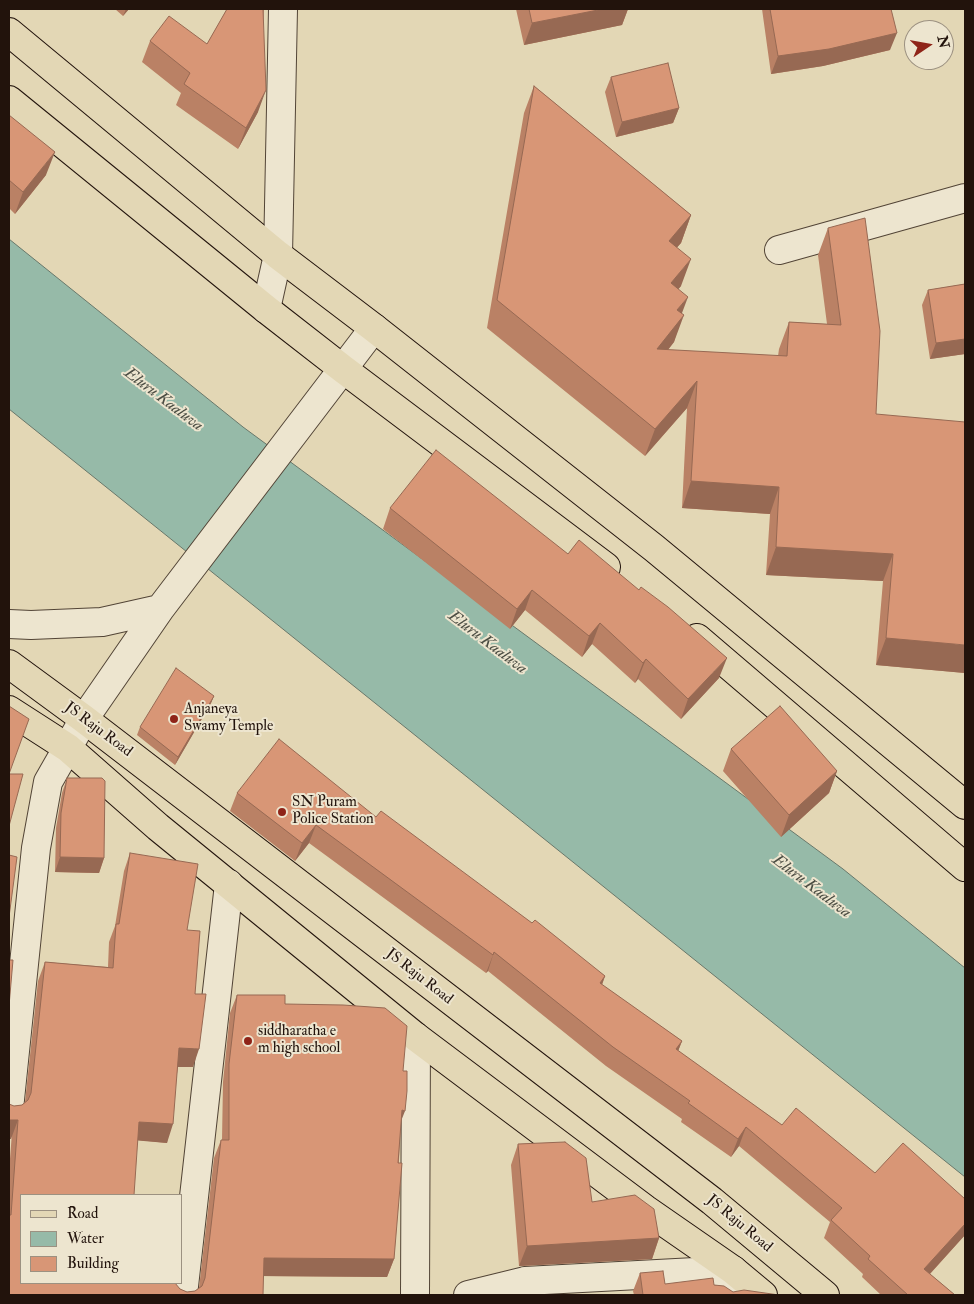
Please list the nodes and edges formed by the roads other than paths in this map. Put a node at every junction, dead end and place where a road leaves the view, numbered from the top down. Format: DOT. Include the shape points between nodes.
graph roads {
  1 [pos="283,9"];
  2 [pos="9,32"];
  3 [pos="9,100"];
  4 [pos="965,198"];
  5 [pos="779,250"];
  6 [pos="278,255"];
  7 [pos="266,309"];
  8 [pos="374,328"];
  9 [pos="343,369"];
  10 [pos="622,579"];
  11 [pos="160,609"];
  12 [pos="678,622"];
  13 [pos="9,624"];
  14 [pos="9,664"];
  15 [pos="9,710"];
  16 [pos="84,720"];
  17 [pos="68,748"];
  18 [pos="965,806"];
  19 [pos="965,867"];
  20 [pos="229,884"];
  21 [pos="416,1037"];
  22 [pos="9,1109"];
  23 [pos="731,1282"];
  24 [pos="524,1288"];
  25 [pos="183,1295"];
  26 [pos="415,1295"];
  27 [pos="468,1295"];
  28 [pos="763,1295"];
  29 [pos="825,1295"];
  1 -- 6 [label="street"];
  2 -- 6 [label="main road"];
  3 -- 7 [label="main road"];
  4 -- 5 [label="street"];
  6 -- 7 [label="street"];
  6 -- 8 [label="main road"];
  7 -- 9 [label="main road"];
  8 -- 9 [label="street"];
  8 -- 18 [label="main road" via="654,548"];
  9 -- 10 [label="main road"];
  9 -- 11 [label="street"];
  11 -- 13 [label="street" via="102,622"];
  11 -- 16 [label="street"];
  12 -- 19 [label="main road"];
  14 -- 16 [label="main road, JS Raju Road"];
  15 -- 17 [label="main road"];
  16 -- 17 [label="street"];
  16 -- 29 [label="main road, JS Raju Road" via="712,1201"];
  17 -- 20 [label="main road"];
  17 -- 22 [label="street" via="48,782 36,848"];
  20 -- 21 [label="main road"];
  20 -- 25 [label="street"];
  21 -- 23 [label="main road" via="645,1209"];
  21 -- 26 [label="street"];
  23 -- 24 [label="street"];
  23 -- 28 [label="main road"];
  24 -- 27 [label="street"];
}
